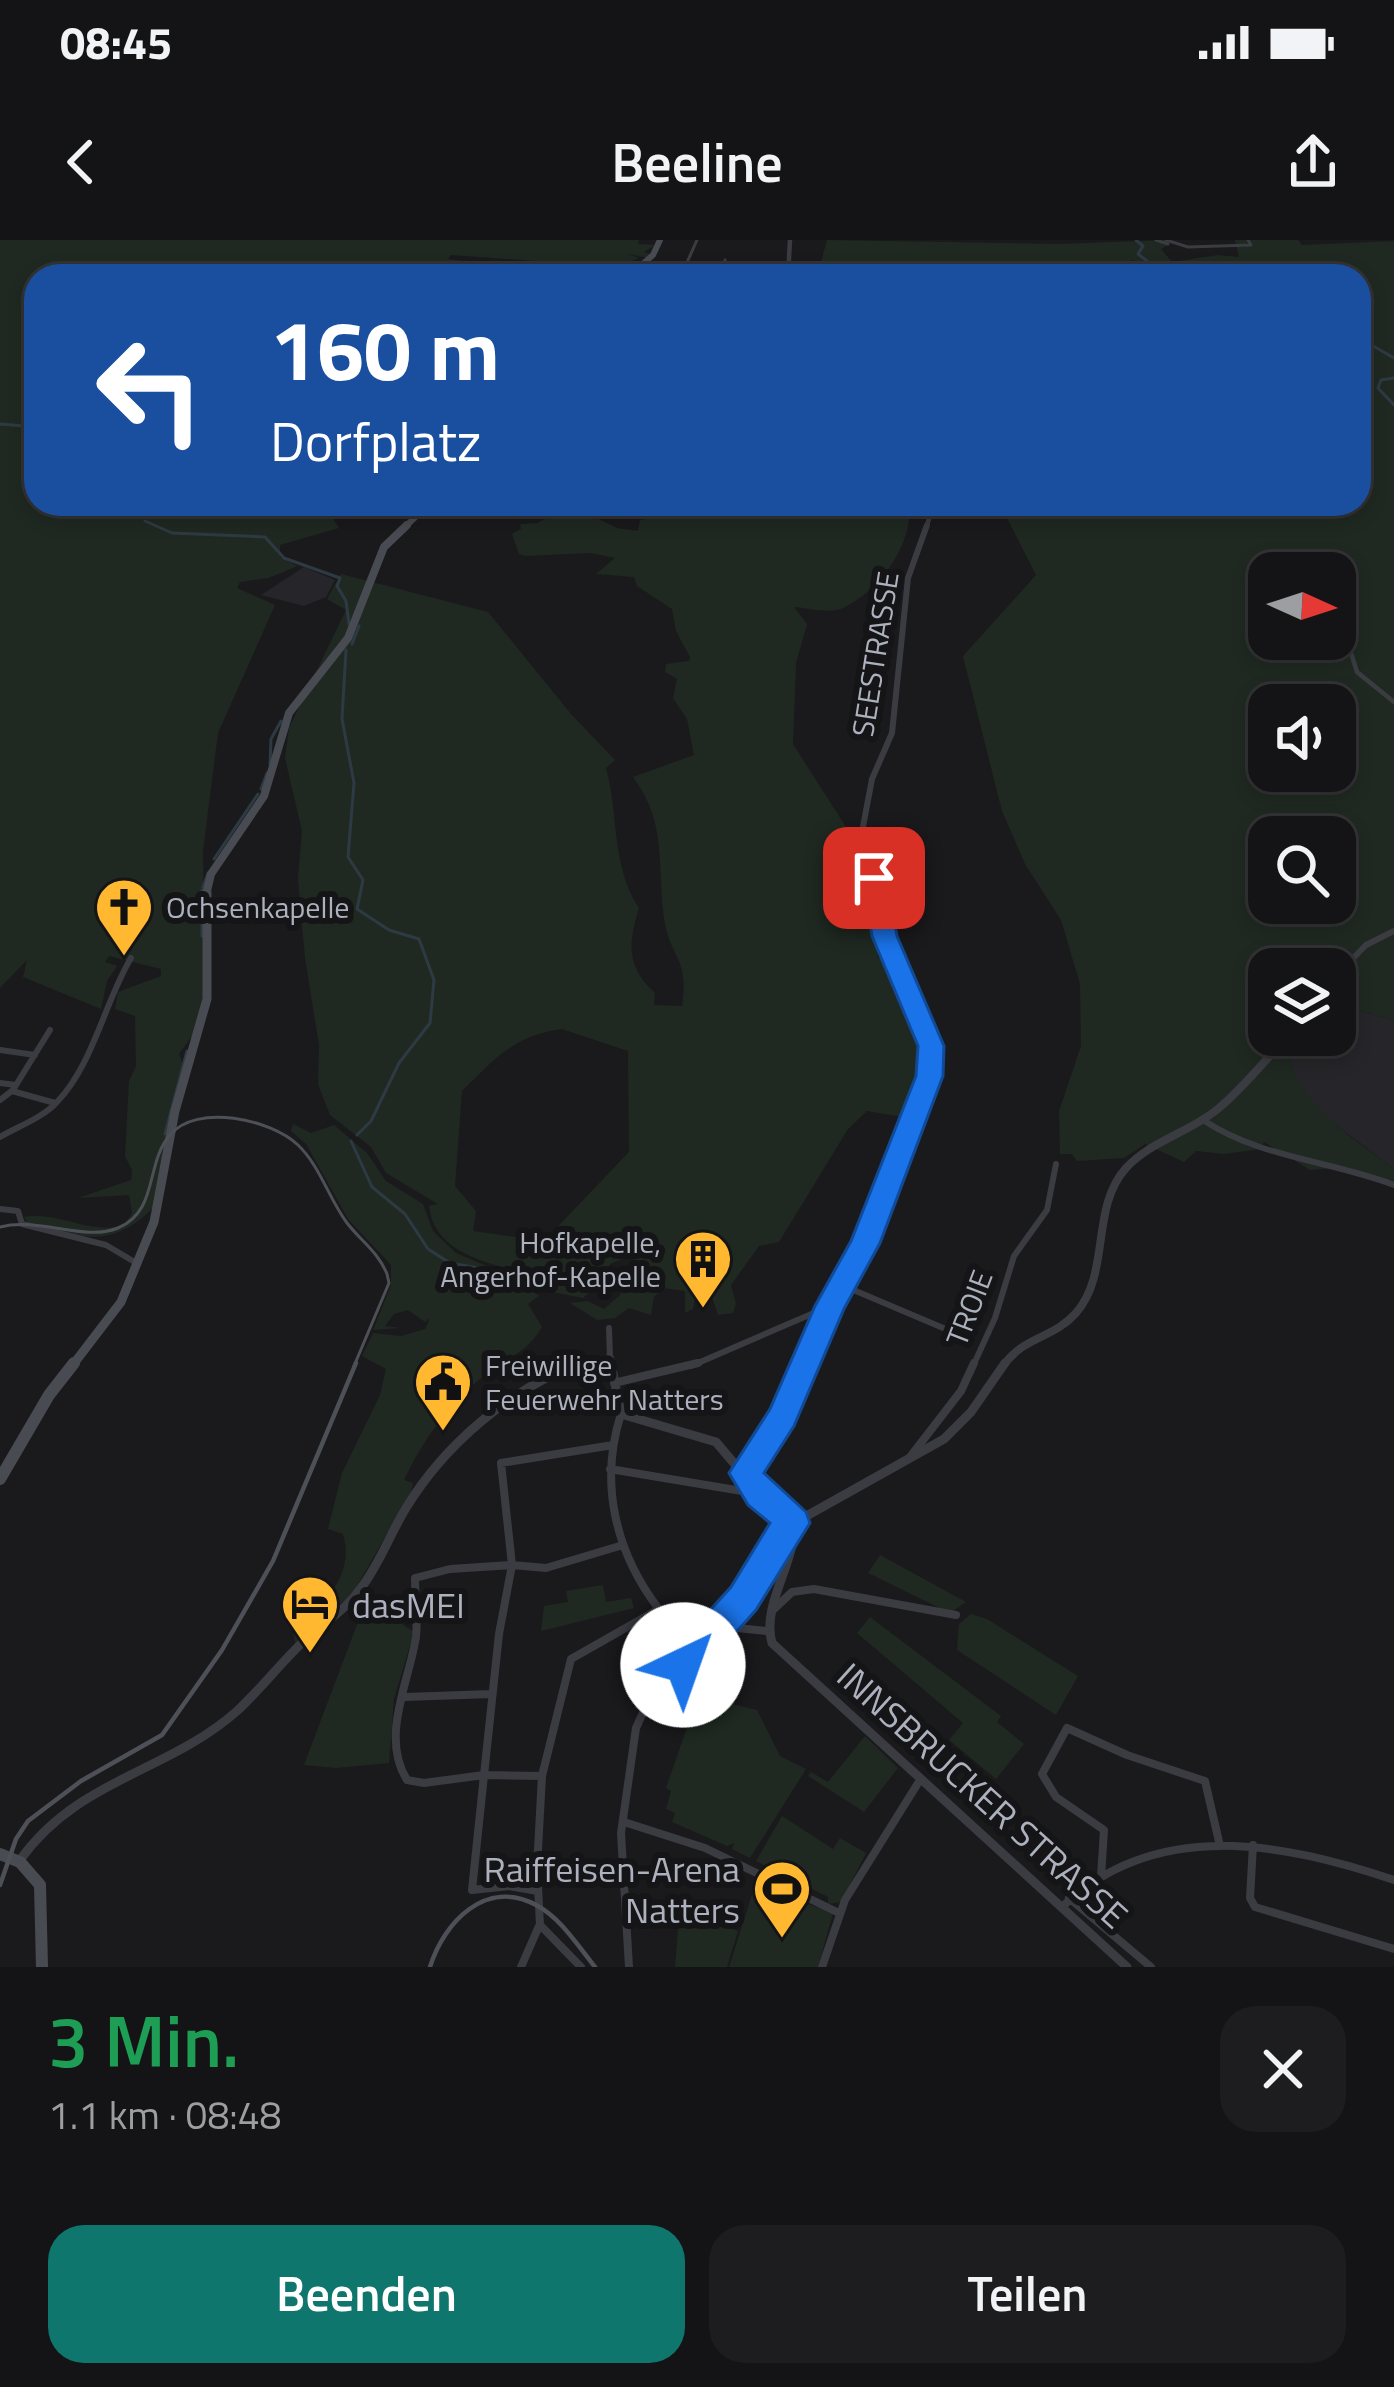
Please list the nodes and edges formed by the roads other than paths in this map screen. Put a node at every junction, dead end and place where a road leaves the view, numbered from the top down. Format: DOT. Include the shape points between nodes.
graph roads {
  1 [pos="660,240"];
  2 [pos="1156,240"];
  3 [pos="1248,240"];
  4 [pos="1167,242"];
  5 [pos="725,260"];
  6 [pos="642,264"];
  7 [pos="724,264"];
  8 [pos="416,516"];
  9 [pos="930,516"];
  10 [pos="1353,660"];
  11 [pos="1394,702"];
  12 [pos="1394,931"];
  13 [pos="1356,955"];
  14 [pos="131,958"];
  15 [pos="50,1030"];
  16 [pos="0,1050"];
  17 [pos="35,1054"];
  18 [pos="1267,1056"];
  19 [pos="0,1083"];
  20 [pos="14,1088"];
  21 [pos="0,1100"];
  22 [pos="57,1103"];
  23 [pos="1203,1120"];
  24 [pos="0,1137"];
  25 [pos="1056,1165"];
  26 [pos="1394,1186"];
  27 [pos="0,1209"];
  28 [pos="138,1264"];
  29 [pos="841,1285"];
  30 [pos="830,1306"];
  31 [pos="609,1328"];
  32 [pos="955,1333"];
  33 [pos="610,1358"];
  34 [pos="614,1383"];
  35 [pos="621,1414"];
  36 [pos="613,1445"];
  37 [pos="909,1460"];
  38 [pos="610,1469"];
  39 [pos="746,1473"];
  40 [pos="0,1479"];
  41 [pos="738,1492"];
  42 [pos="760,1495"];
  43 [pos="794,1523"];
  44 [pos="623,1545"];
  45 [pos="512,1565"];
  46 [pos="659,1609"];
  47 [pos="771,1611"];
  48 [pos="956,1615"];
  49 [pos="717,1627"];
  50 [pos="767,1631"];
  51 [pos="689,1635"];
  52 [pos="699,1646"];
  53 [pos="492,1694"];
  54 [pos="405,1697"];
  55 [pos="484,1775"];
  56 [pos="542,1776"];
  57 [pos="920,1780"];
  58 [pos="624,1822"];
  59 [pos="1253,1845"];
  60 [pos="1220,1846"];
  61 [pos="0,1855"];
  62 [pos="20,1860"];
  63 [pos="1101,1877"];
  64 [pos="1394,1880"];
  65 [pos="538,1892"];
  66 [pos="1069,1898"];
  67 [pos="1059,1910"];
  68 [pos="839,1913"];
  69 [pos="540,1925"];
  70 [pos="1394,1949"];
  71 [pos="42,1967"];
  72 [pos="521,1967"];
  73 [pos="580,1967"];
  74 [pos="629,1967"];
  75 [pos="822,1967"];
  76 [pos="1127,1967"];
  77 [pos="1151,1967"];
  1 -- 6 [label="main road"];
  2 -- 4 [label="street"];
  3 -- 4 [label="street" via="1249,246"];
  5 -- 7 [label="street"];
  8 -- 28 [label="main road" via="384,547 348,638 286,718 264,796 208,881 209,990"];
  9 -- 29 [label="street, SEESTRASSE" via="908,578 892,733 862,832 885,936 913,993 932,1061 865,1243"];
  10 -- 11 [label="street"];
  12 -- 13 [label="street"];
  14 -- 22 [label="street"];
  15 -- 17 [label="street"];
  16 -- 17 [label="street"];
  17 -- 20 [label="street"];
  18 -- 23 [label="street"];
  19 -- 20 [label="street"];
  20 -- 21 [label="street"];
  20 -- 22 [label="street"];
  22 -- 24 [label="street"];
  23 -- 26 [label="street"];
  23 -- 37 [label="street" via="1138,1156 1119,1177 1094,1285 1067,1321 1017,1346 963,1422"];
  25 -- 37 [label="street, TROIE" via="1047,1210 1014,1256 961,1390"];
  27 -- 28 [label="street"];
  28 -- 40 [label="main road" via="122,1302 49,1395"];
  29 -- 30 [label="street, SEESTRASSE"];
  29 -- 32 [label="street"];
  30 -- 34 [label="street" via="688,1367"];
  30 -- 39 [label="street, SEESTRASSE" via="782,1416"];
  31 -- 33 [label="street"];
  33 -- 34 [label="street"];
  33 -- 62 [label="street" via="554,1375 463,1436 409,1501 363,1586 244,1706 65,1806"];
  34 -- 35 [label="street"];
  35 -- 36 [label="street"];
  35 -- 39 [label="street" via="716,1442"];
  36 -- 38 [label="street"];
  36 -- 45 [label="street" via="501,1463"];
  37 -- 43 [label="street"];
  38 -- 41 [label="street"];
  38 -- 44 [label="street" via="610,1511"];
  39 -- 41 [label="street"];
  39 -- 42 [label="street"];
  41 -- 42 [label="street"];
  42 -- 43 [label="street"];
  43 -- 47 [label="street" via="796,1552"];
  43 -- 49 [label="street"];
  44 -- 45 [label="street" via="547,1568"];
  44 -- 46 [label="street"];
  45 -- 53 [label="street"];
  45 -- 54 [label="street" via="415,1578"];
  46 -- 51 [label="street"];
  46 -- 56 [label="street" via="571,1659"];
  47 -- 48 [label="street" via="792,1592 814,1589"];
  47 -- 50 [label="street"];
  49 -- 50 [label="street"];
  49 -- 51 [label="street"];
  49 -- 52 [label="street"];
  50 -- 57 [label="street, INNSBRUCKER STRASSE"];
  51 -- 52 [label="street"];
  52 -- 58 [label="street" via="635,1727 624,1762"];
  53 -- 54 [label="street"];
  53 -- 55 [label="street"];
  54 -- 55 [label="street" via="396,1738 403,1778"];
  55 -- 56 [label="street"];
  55 -- 65 [label="street" via="472,1890"];
  56 -- 65 [label="street"];
  57 -- 67 [label="street, INNSBRUCKER STRASSE"];
  57 -- 68 [label="street"];
  58 -- 68 [label="street" via="734,1861"];
  58 -- 74 [label="street"];
  59 -- 60 [label="street"];
  59 -- 64 [label="street"];
  59 -- 70 [label="street" via="1255,1907"];
  60 -- 63 [label="street" via="1144,1857"];
  60 -- 63 [label="street" via="1205,1781 1066,1728 1042,1774 1053,1794 1104,1830"];
  61 -- 62 [label="main road"];
  62 -- 71 [label="main road" via="44,1897"];
  63 -- 66 [label="street"];
  65 -- 69 [label="street"];
  66 -- 67 [label="street"];
  66 -- 77 [label="street"];
  67 -- 76 [label="street, INNSBRUCKER STRASSE"];
  68 -- 75 [label="street"];
  69 -- 72 [label="street"];
  69 -- 73 [label="street"];
}
